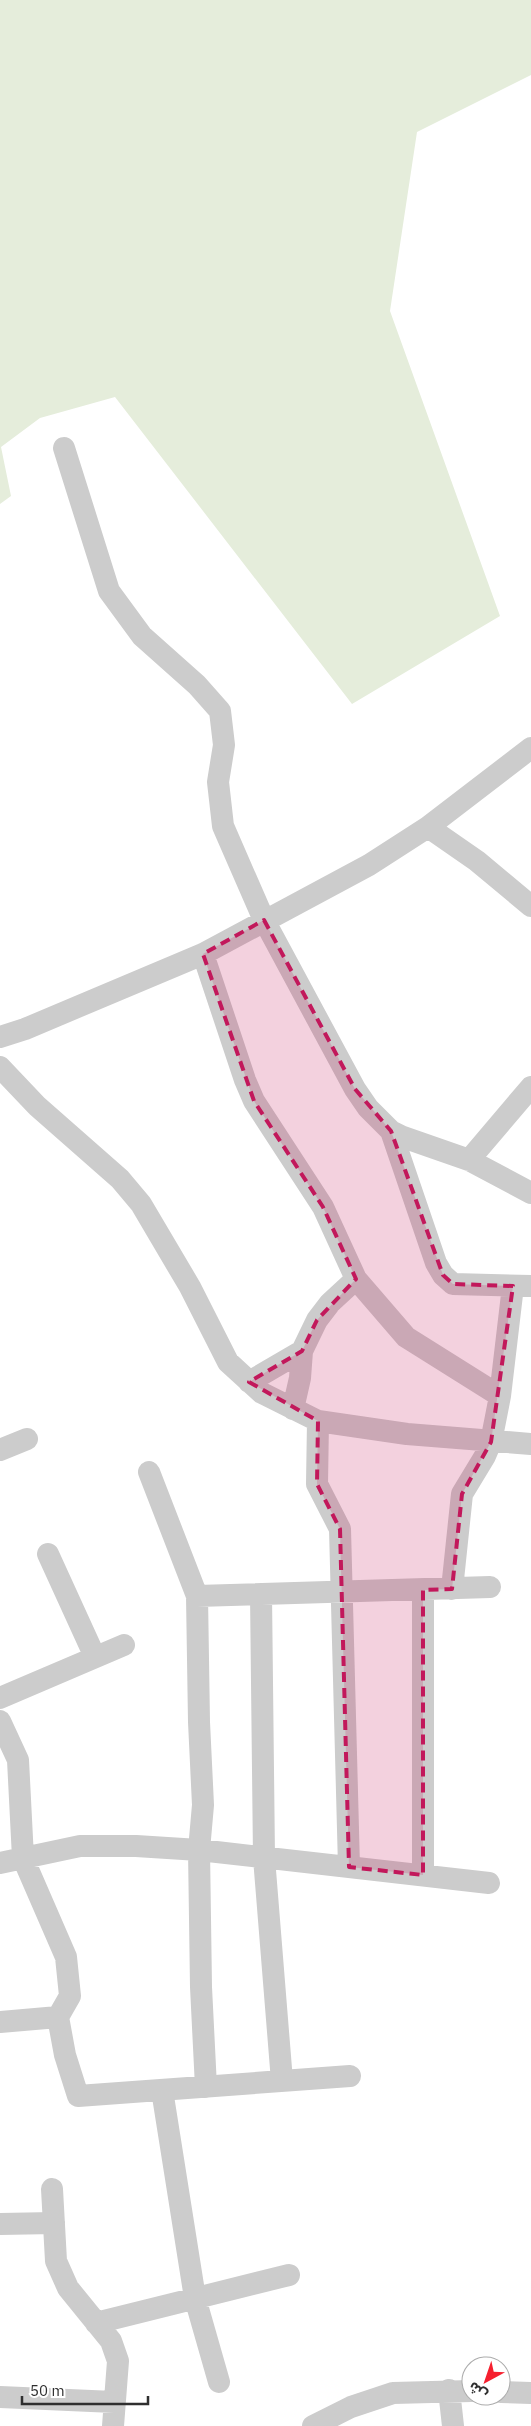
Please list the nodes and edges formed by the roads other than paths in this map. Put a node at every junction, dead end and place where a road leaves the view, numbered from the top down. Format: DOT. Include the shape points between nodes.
graph roads {
  1 [pos="64,448"];
  2 [pos="531,748"];
  3 [pos="428,827"];
  4 [pos="531,906"];
  5 [pos="264,920"];
  6 [pos="203,954"];
  7 [pos="0,1037"];
  8 [pos="3,1074"];
  9 [pos="531,1087"];
  10 [pos="391,1131"];
  11 [pos="469,1160"];
  12 [pos="531,1193"];
  13 [pos="356,1279"];
  14 [pos="522,1286"];
  15 [pos="302,1351"];
  16 [pos="249,1382"];
  17 [pos="500,1396"];
  18 [pos="293,1409"];
  19 [pos="318,1421"];
  20 [pos="27,1439"];
  21 [pos="491,1442"];
  22 [pos="531,1444"];
  23 [pos="0,1450"];
  24 [pos="149,1472"];
  25 [pos="48,1554"];
  26 [pos="490,1587"];
  27 [pos="452,1589"];
  28 [pos="424,1590"];
  29 [pos="342,1593"];
  30 [pos="261,1594"];
  31 [pos="197,1596"];
  32 [pos="124,1645"];
  33 [pos="95,1657"];
  34 [pos="0,1698"];
  35 [pos="0,1721"];
  36 [pos="199,1850"];
  37 [pos="23,1858"];
  38 [pos="264,1858"];
  39 [pos="0,1863"];
  40 [pos="349,1867"];
  41 [pos="423,1875"];
  42 [pos="489,1883"];
  43 [pos="58,2017"];
  44 [pos="0,2022"];
  45 [pos="350,2076"];
  46 [pos="282,2081"];
  47 [pos="206,2087"];
  48 [pos="162,2090"];
  49 [pos="52,2189"];
  50 [pos="54,2223"];
  51 [pos="0,2224"];
  52 [pos="289,2275"];
  53 [pos="195,2298"];
  54 [pos="96,2323"];
  55 [pos="219,2382"];
  56 [pos="449,2390"];
  57 [pos="461,2391"];
  58 [pos="511,2392"];
  59 [pos="531,2393"];
  60 [pos="0,2397"];
  61 [pos="114,2402"];
  62 [pos="113,2426"];
  63 [pos="313,2426"];
  64 [pos="453,2426"];
  1 -- 5 [label="street" via="109,591 142,636 197,685 220,711 224,745 218,782 223,826"];
  2 -- 3 [label="street"];
  3 -- 4 [label="street" via="477,861"];
  3 -- 5 [label="street" via="369,865"];
  5 -- 6 [label="street"];
  5 -- 10 [label="street" via="355,1090"];
  6 -- 7 [label="street"];
  6 -- 13 [label="street" via="254,1101 323,1207"];
  8 -- 16 [label="street" via="107,1167 141,1204 190,1287 228,1362"];
  9 -- 11 [label="street"];
  10 -- 11 [label="street"];
  10 -- 14 [label="street" via="436,1263 443,1275 453,1284"];
  11 -- 12 [label="street"];
  13 -- 15 [label="street" via="321,1314"];
  13 -- 17 [label="street" via="406,1337"];
  14 -- 17 [label="street"];
  15 -- 16 [label="street"];
  15 -- 18 [label="street"];
  16 -- 18 [label="street" via="262,1393"];
  17 -- 21 [label="street"];
  18 -- 19 [label="street"];
  19 -- 21 [label="street"];
  19 -- 29 [label="street" via="317,1484 340,1529"];
  20 -- 23 [label="street"];
  21 -- 22 [label="street"];
  21 -- 27 [label="street" via="462,1494"];
  24 -- 31 [label="street"];
  25 -- 33 [label="street"];
  26 -- 27 [label="street"];
  27 -- 28 [label="street"];
  28 -- 29 [label="street"];
  28 -- 41 [label="street"];
  29 -- 30 [label="street"];
  29 -- 40 [label="street"];
  30 -- 31 [label="street"];
  30 -- 38 [label="street"];
  31 -- 36 [label="street" via="203,1805"];
  32 -- 33 [label="street"];
  33 -- 34 [label="street"];
  35 -- 37 [label="street" via="18,1760"];
  36 -- 37 [label="street" via="80,1846"];
  36 -- 38 [label="street"];
  36 -- 47 [label="street"];
  37 -- 39 [label="street"];
  37 -- 43 [label="street" via="66,1957 70,1996"];
  38 -- 40 [label="street"];
  38 -- 46 [label="street"];
  40 -- 41 [label="street"];
  41 -- 42 [label="street"];
  43 -- 44 [label="street"];
  43 -- 48 [label="street" via="65,2056 78,2096"];
  45 -- 46 [label="street"];
  46 -- 47 [label="street"];
  47 -- 48 [label="street"];
  48 -- 53 [label="street"];
  49 -- 50 [label="street"];
  50 -- 51 [label="street"];
  50 -- 54 [label="street" via="56,2261 68,2288"];
  52 -- 53 [label="street"];
  53 -- 54 [label="street"];
  53 -- 55 [label="street"];
  54 -- 61 [label="street" via="111,2341 118,2361"];
  56 -- 57 [label="street"];
  56 -- 63 [label="street" via="393,2393 351,2407"];
  56 -- 64 [label="street"];
  58 -- 59 [label="street"];
  60 -- 61 [label="street"];
  61 -- 62 [label="street"];
}
